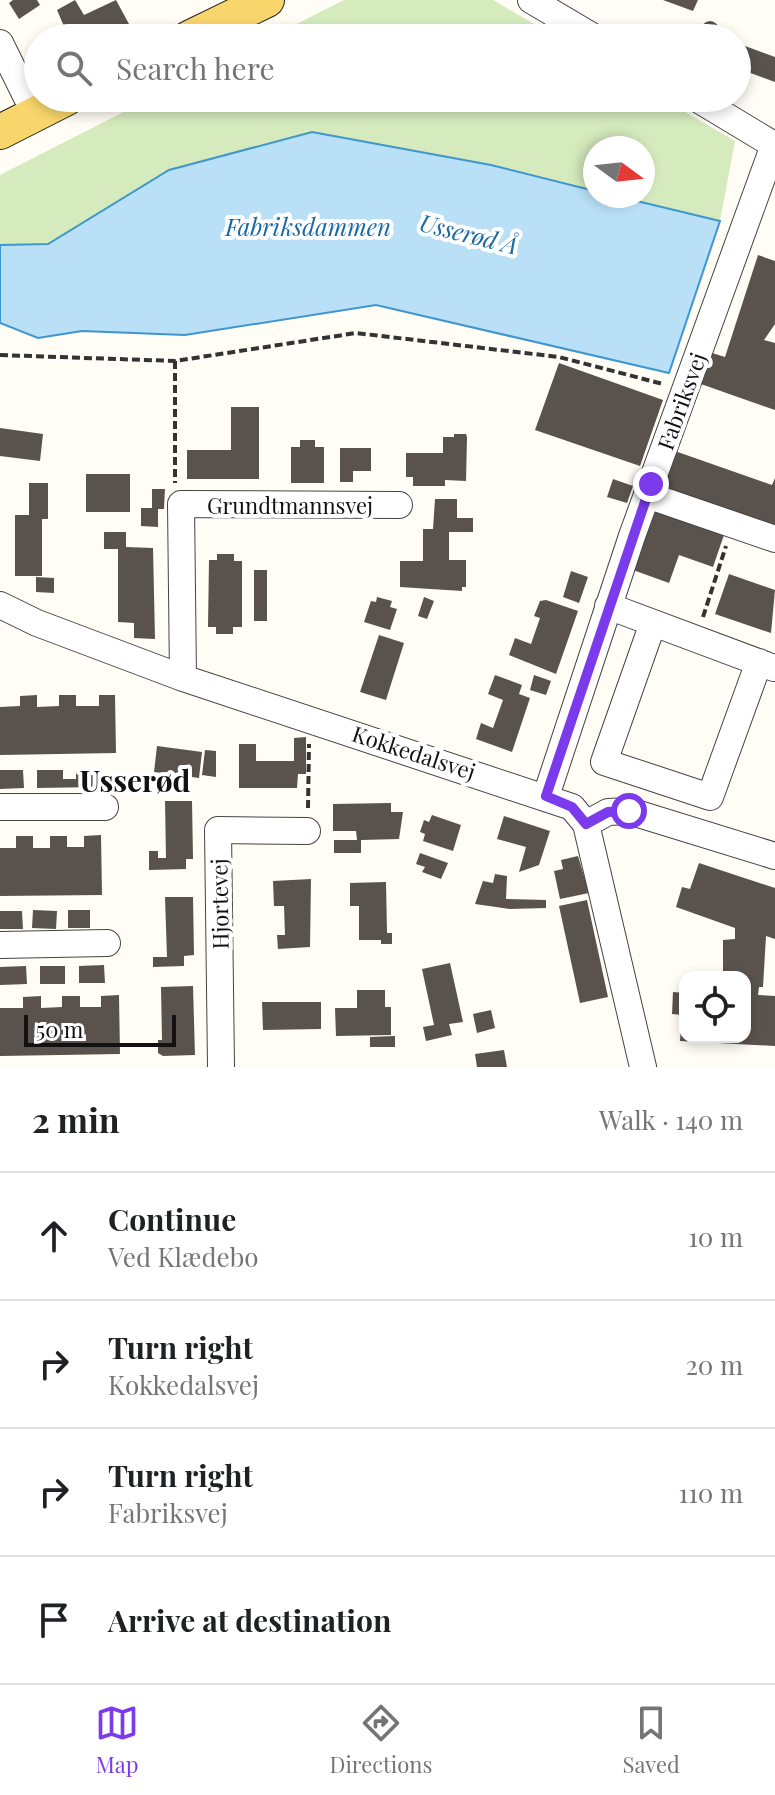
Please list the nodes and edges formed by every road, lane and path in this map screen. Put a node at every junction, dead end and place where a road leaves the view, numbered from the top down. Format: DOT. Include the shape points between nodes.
graph roads {
  1 [pos="267,0"];
  2 [pos="531,0"];
  3 [pos="218,24"];
  4 [pos="571,24"];
  5 [pos="0,43"];
  6 [pos="24,92"];
  7 [pos="39,112"];
  8 [pos="719,112"];
  9 [pos="35,114"];
  10 [pos="0,132"];
  11 [pos="774,145"];
  12 [pos="0,355"];
  13 [pos="175,361"];
  14 [pos="685,390"];
  15 [pos="647,495"];
  16 [pos="181,504"];
  17 [pos="399,505"];
  18 [pos="733,525"];
  19 [pos="775,539"];
  20 [pos="0,605"];
  21 [pos="608,606"];
  22 [pos="653,623"];
  23 [pos="696,639"];
  24 [pos="767,665"];
  25 [pos="183,678"];
  26 [pos="309,718"];
  27 [pos="546,796"];
  28 [pos="0,807"];
  29 [pos="105,807"];
  30 [pos="586,824"];
  31 [pos="307,831"];
  32 [pos="775,856"];
  33 [pos="107,943"];
  34 [pos="0,945"];
  35 [pos="221,1067"];
  36 [pos="643,1067"];
  1 -- 3 [label="main road"];
  2 -- 4 [label="street"];
  5 -- 6 [label="street"];
  7 -- 9 [label="main road"];
  8 -- 11 [label="street"];
  9 -- 10 [label="main road"];
  11 -- 14 [label="street, Fabriksvej"];
  12 -- 13 [label="path"];
  13 -- 14 [label="path" via="356,333 559,357"];
  13 -- 16 [label="path, Grundtmannsvej" via="175,492"];
  14 -- 15 [label="street, Fabriksvej"];
  15 -- 18 [label="street"];
  15 -- 21 [label="street, Fabriksvej"];
  16 -- 17 [label="street, Grundtmannsvej"];
  16 -- 25 [label="street, Grundtmannsvej"];
  18 -- 19 [label="street"];
  18 -- 23 [label="path"];
  20 -- 25 [label="street, Kokkedalsvej"];
  21 -- 22 [label="street"];
  21 -- 27 [label="street, Fabriksvej"];
  22 -- 23 [label="street"];
  22 -- 24 [label="street" via="604,762 710,797"];
  23 -- 24 [label="street"];
  25 -- 26 [label="street, Kokkedalsvej"];
  26 -- 27 [label="street, Kokkedalsvej"];
  26 -- 31 [label="path"];
  27 -- 30 [label="street, Kokkedalsvej" via="572,807"];
  28 -- 29 [label="street"];
  30 -- 32 [label="street" via="608,812 629,811"];
  30 -- 36 [label="street"];
  31 -- 35 [label="street, Hjortevej" via="218,830"];
  33 -- 34 [label="street"];
}
